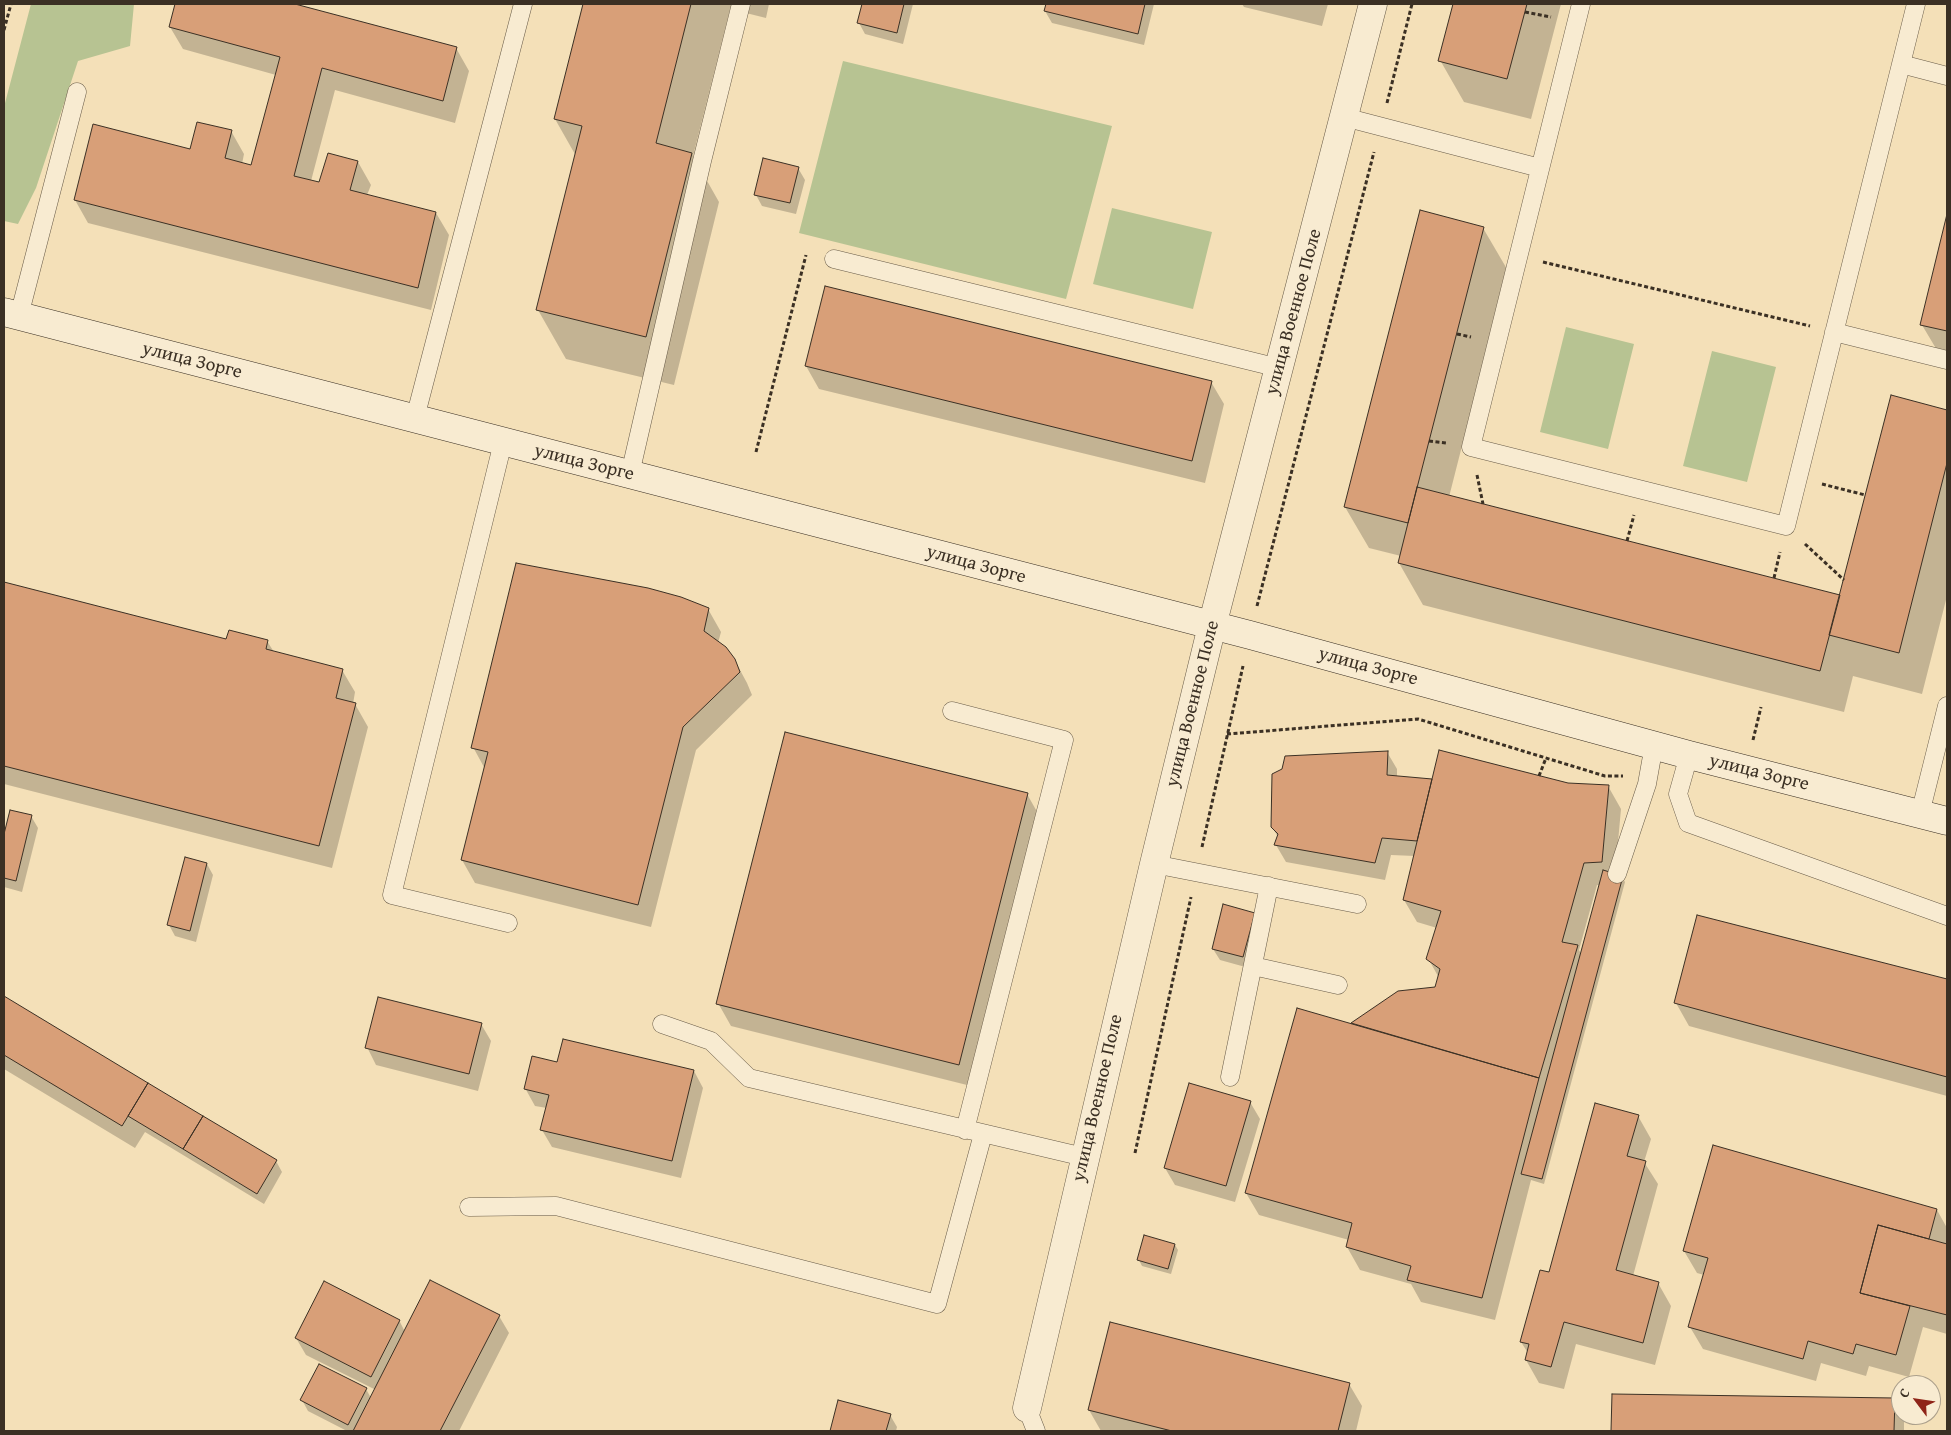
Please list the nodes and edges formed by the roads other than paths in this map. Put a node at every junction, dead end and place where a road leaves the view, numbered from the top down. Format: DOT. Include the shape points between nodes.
graph roads {
  1 [pos="523,4"];
  2 [pos="741,4"];
  3 [pos="1373,4"];
  4 [pos="1581,4"];
  5 [pos="1916,4"];
  6 [pos="1901,64"];
  7 [pos="1947,76"];
  8 [pos="77,92"];
  9 [pos="1344,117"];
  10 [pos="1540,168"];
  11 [pos="834,259"];
  12 [pos="11,314"];
  13 [pos="1834,332"];
  14 [pos="1947,360"];
  15 [pos="1279,368"];
  16 [pos="415,418"];
  17 [pos="503,442"];
  18 [pos="630,474"];
  19 [pos="1212,626"];
  20 [pos="1947,706"];
  21 [pos="952,711"];
  22 [pos="1654,745"];
  23 [pos="1689,755"];
  24 [pos="1920,814"];
  25 [pos="1947,821"];
  26 [pos="1154,864"];
  27 [pos="1617,874"];
  28 [pos="1269,886"];
  29 [pos="1357,904"];
  30 [pos="1947,916"];
  31 [pos="508,923"];
  32 [pos="1253,966"];
  33 [pos="1338,986"];
  34 [pos="662,1024"];
  35 [pos="1230,1077"];
  36 [pos="964,1130"];
  37 [pos="983,1134"];
  38 [pos="1084,1157"];
  39 [pos="469,1207"];
  40 [pos="1032,1420"];
  1 -- 16 [label="lane"];
  2 -- 18 [label="lane"];
  3 -- 9 [label="street, улица Военное Поле"];
  4 -- 10 [label="lane"];
  5 -- 6 [label="lane"];
  6 -- 7 [label="lane"];
  6 -- 13 [label="lane"];
  8 -- 12 [label="lane"];
  9 -- 10 [label="lane"];
  9 -- 15 [label="street, улица Военное Поле"];
  10 -- 13 [label="lane" via="1471,447 1786,526"];
  11 -- 15 [label="lane"];
  12 -- 16 [label="street, улица Зорге"];
  13 -- 14 [label="lane"];
  15 -- 19 [label="street, улица Военное Поле"];
  16 -- 17 [label="street, улица Зорге"];
  17 -- 18 [label="street, улица Зорге"];
  17 -- 31 [label="lane" via="392,895"];
  18 -- 19 [label="street, улица Зорге"];
  19 -- 22 [label="street, улица Зорге"];
  19 -- 26 [label="street, улица Военное Поле"];
  20 -- 24 [label="lane"];
  21 -- 36 [label="lane" via="1064,740"];
  22 -- 23 [label="street, улица Зорге"];
  22 -- 27 [label="lane" via="1647,784"];
  23 -- 24 [label="street, улица Зорге"];
  23 -- 30 [label="lane" via="1678,794 1688,823"];
  24 -- 25 [label="street, улица Зорге"];
  26 -- 28 [label="lane"];
  26 -- 38 [label="street, улица Военное Поле"];
  28 -- 29 [label="lane"];
  28 -- 32 [label="lane"];
  32 -- 33 [label="lane"];
  32 -- 35 [label="lane"];
  34 -- 36 [label="lane" via="710,1041 749,1078"];
  36 -- 37 [label="lane"];
  37 -- 38 [label="lane"];
  37 -- 39 [label="lane" via="937,1304 556,1206"];
  38 -- 40 [label="street, улица Военное Поле"];
}
